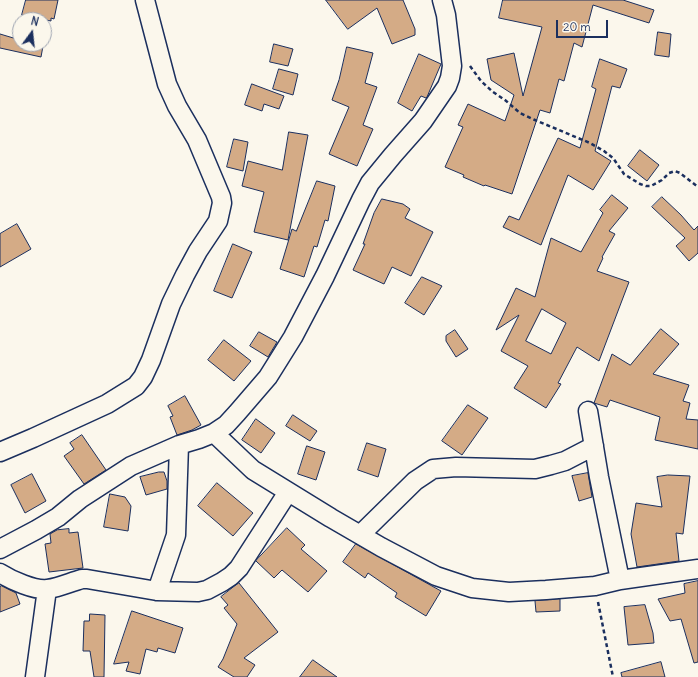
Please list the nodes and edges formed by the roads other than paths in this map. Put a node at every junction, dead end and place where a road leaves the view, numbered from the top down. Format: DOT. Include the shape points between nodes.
graph roads {
  1 [pos="145,0"];
  2 [pos="442,0"];
  3 [pos="588,411"];
  4 [pos="214,433"];
  5 [pos="179,444"];
  6 [pos="594,446"];
  7 [pos="0,452"];
  8 [pos="288,492"];
  9 [pos="360,535"];
  10 [pos="0,549"];
  11 [pos="698,569"];
  12 [pos="0,573"];
  13 [pos="620,580"];
  14 [pos="47,589"];
  15 [pos="157,591"];
  16 [pos="35,677"];
  1 -- 7 [label="street" via="167,84 197,140 221,197 218,221 185,275 171,304 151,360 136,386 107,404"];
  2 -- 4 [label="street" via="452,66 447,86 423,121 370,183 293,337 268,377 226,425"];
  3 -- 6 [label="street"];
  4 -- 5 [label="street"];
  4 -- 8 [label="street" via="253,470"];
  5 -- 10 [label="street" via="131,466 80,499 58,518"];
  5 -- 15 [label="street" via="176,535"];
  6 -- 9 [label="street" via="565,461 535,469 434,469 415,481"];
  6 -- 13 [label="street"];
  8 -- 9 [label="street"];
  8 -- 15 [label="street" via="239,568 231,576 207,590"];
  9 -- 13 [label="street" via="436,576 472,588 508,592 595,586"];
  11 -- 13 [label="street"];
  12 -- 14 [label="street" via="24,584"];
  14 -- 15 [label="street" via="87,579"];
  14 -- 16 [label="street"];
}
